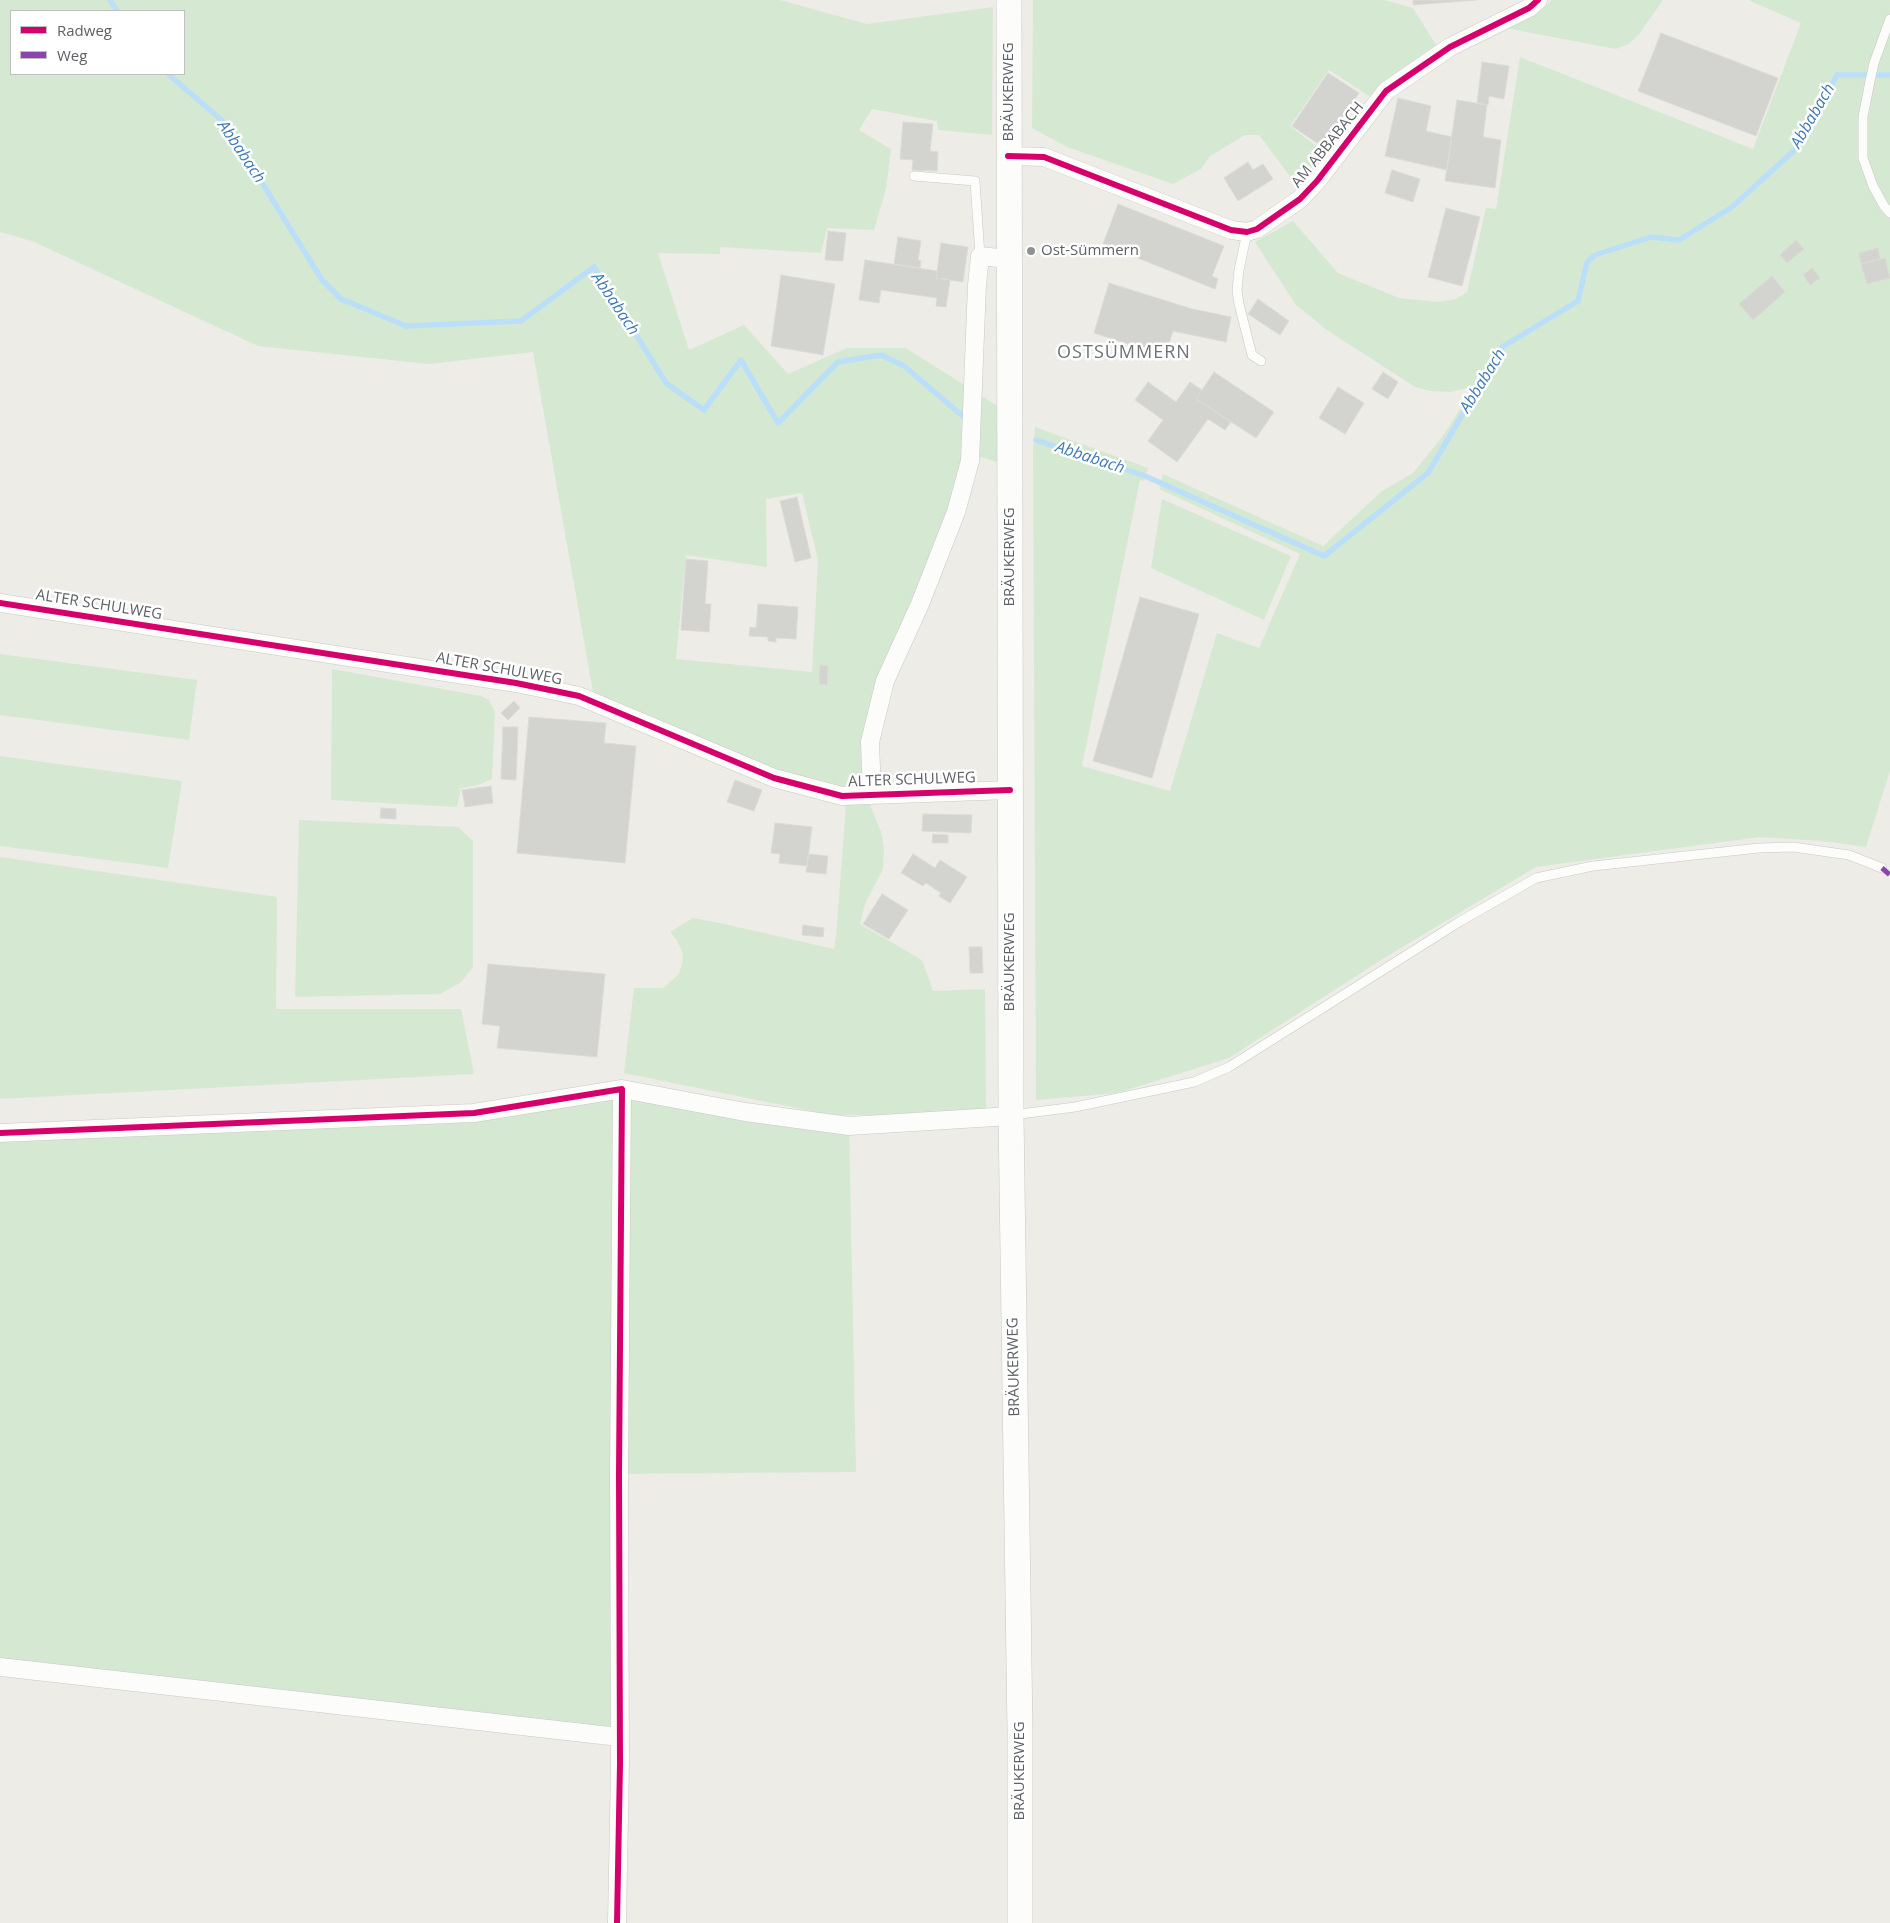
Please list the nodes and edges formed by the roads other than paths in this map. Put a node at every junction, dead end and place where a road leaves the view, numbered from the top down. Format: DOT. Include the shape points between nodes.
graph roads {
  1 [pos="1009,0"];
  2 [pos="1538,0"];
  3 [pos="1890,19"];
  4 [pos="1008,156"];
  5 [pos="914,176"];
  6 [pos="1890,213"];
  7 [pos="1247,232"];
  8 [pos="980,256"];
  9 [pos="1008,259"];
  10 [pos="1262,361"];
  11 [pos="0,603"];
  12 [pos="1010,790"];
  13 [pos="872,794"];
  14 [pos="1882,868"];
  15 [pos="622,1089"];
  16 [pos="1011,1116"];
  17 [pos="0,1133"];
  18 [pos="0,1668"];
  19 [pos="618,1737"];
  20 [pos="617,1923"];
  21 [pos="1020,1923"];
  1 -- 4 [label="main road, BRÄUKERWEG"];
  2 -- 7 [label="street, AM ABBABACH" via="1529,8 1450,47 1386,91 1336,159 1300,199 1266,224"];
  3 -- 6 [label="lane" via="1874,63 1863,117 1863,158 1873,186"];
  4 -- 7 [label="street" via="1044,157 1231,230"];
  4 -- 9 [label="main road, BRÄUKERWEG"];
  5 -- 8 [label="lane" via="975,181"];
  7 -- 10 [label="lane" via="1237,290 1252,355"];
  8 -- 9 [label="street"];
  8 -- 13 [label="street" via="970,461 956,512 885,681 870,742"];
  9 -- 12 [label="main road, BRÄUKERWEG"];
  11 -- 13 [label="street, ALTER SCHULWEG" via="570,694 774,778 842,796"];
  12 -- 13 [label="street, ALTER SCHULWEG"];
  12 -- 16 [label="main road, BRÄUKERWEG"];
  14 -- 16 [label="lane" via="1849,855 1793,847 1593,866 1536,878 1459,922 1229,1066 1194,1082 1075,1108"];
  15 -- 16 [label="street" via="745,1112 849,1126"];
  15 -- 17 [label="street" via="474,1113"];
  15 -- 19 [label="street"];
  16 -- 21 [label="main road, BRÄUKERWEG"];
  18 -- 19 [label="street"];
  19 -- 20 [label="street"];
}
